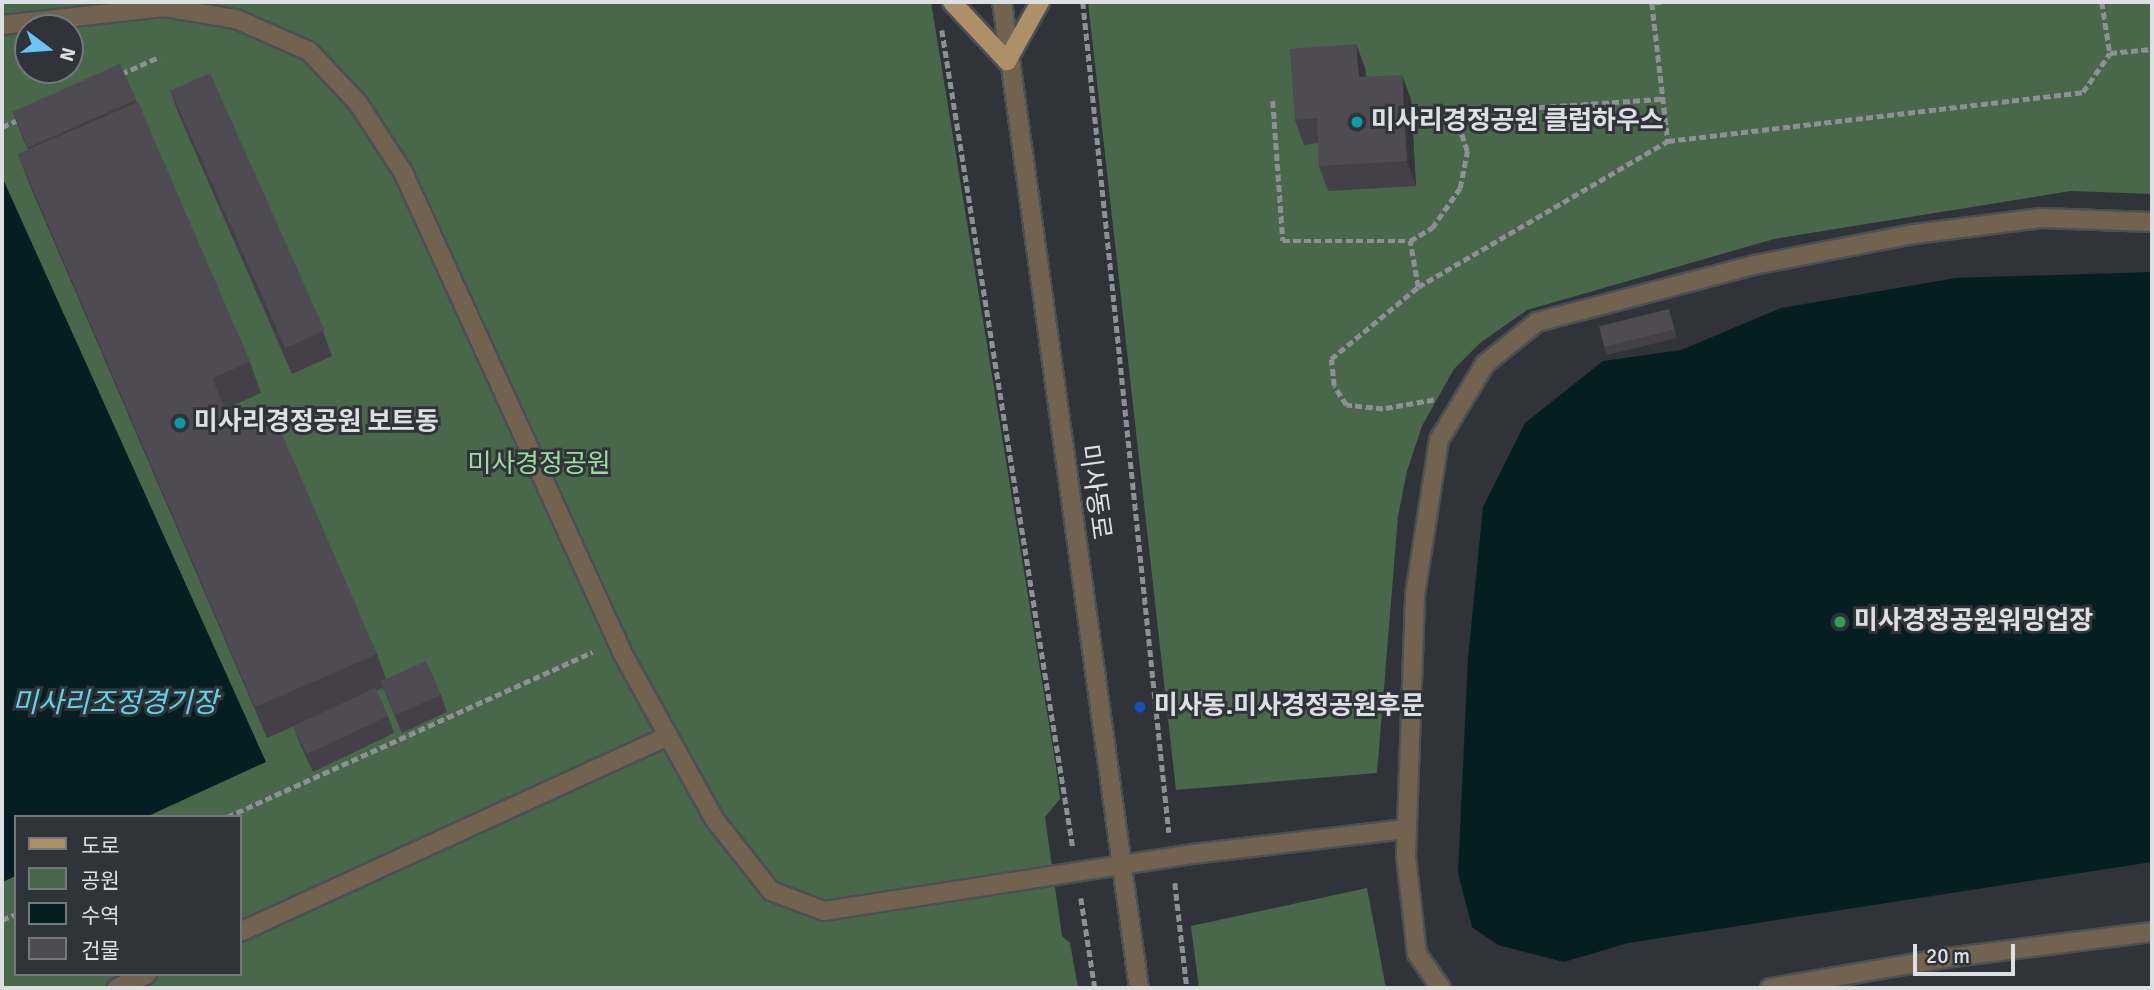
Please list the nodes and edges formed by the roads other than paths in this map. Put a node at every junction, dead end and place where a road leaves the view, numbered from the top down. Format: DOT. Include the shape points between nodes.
graph roads {
  1 [pos="953,2"];
  2 [pos="1002,2"];
  3 [pos="1040,2"];
  4 [pos="2,25"];
  5 [pos="1007,61"];
  6 [pos="2152,222"];
  7 [pos="668,736"];
  8 [pos="1407,828"];
  9 [pos="1119,866"];
  10 [pos="242,931"];
  11 [pos="2152,932"];
  12 [pos="143,976"];
  13 [pos="117,988"];
  14 [pos="1139,988"];
  15 [pos="1441,988"];
  16 [pos="1770,988"];
  1 -- 5 [label="main road"];
  2 -- 5 [label="street, 미사동로"];
  3 -- 5 [label="main road"];
  4 -- 7 [label="street" via="164,7 236,19 309,51 358,103 403,172 618,643"];
  5 -- 9 [label="street, 미사동로"];
  6 -- 8 [label="street" via="2041,218 1914,234 1754,265 1536,322 1485,364 1438,440 1415,595"];
  7 -- 9 [label="street" via="715,820 771,891 824,911"];
  7 -- 10 [label="street"];
  8 -- 9 [label="street"];
  8 -- 15 [label="street" via="1417,954"];
  9 -- 14 [label="street, 미사동로"];
  11 -- 16 [label="street" via="1946,958"];
  12 -- 13 [label="street"];
}
